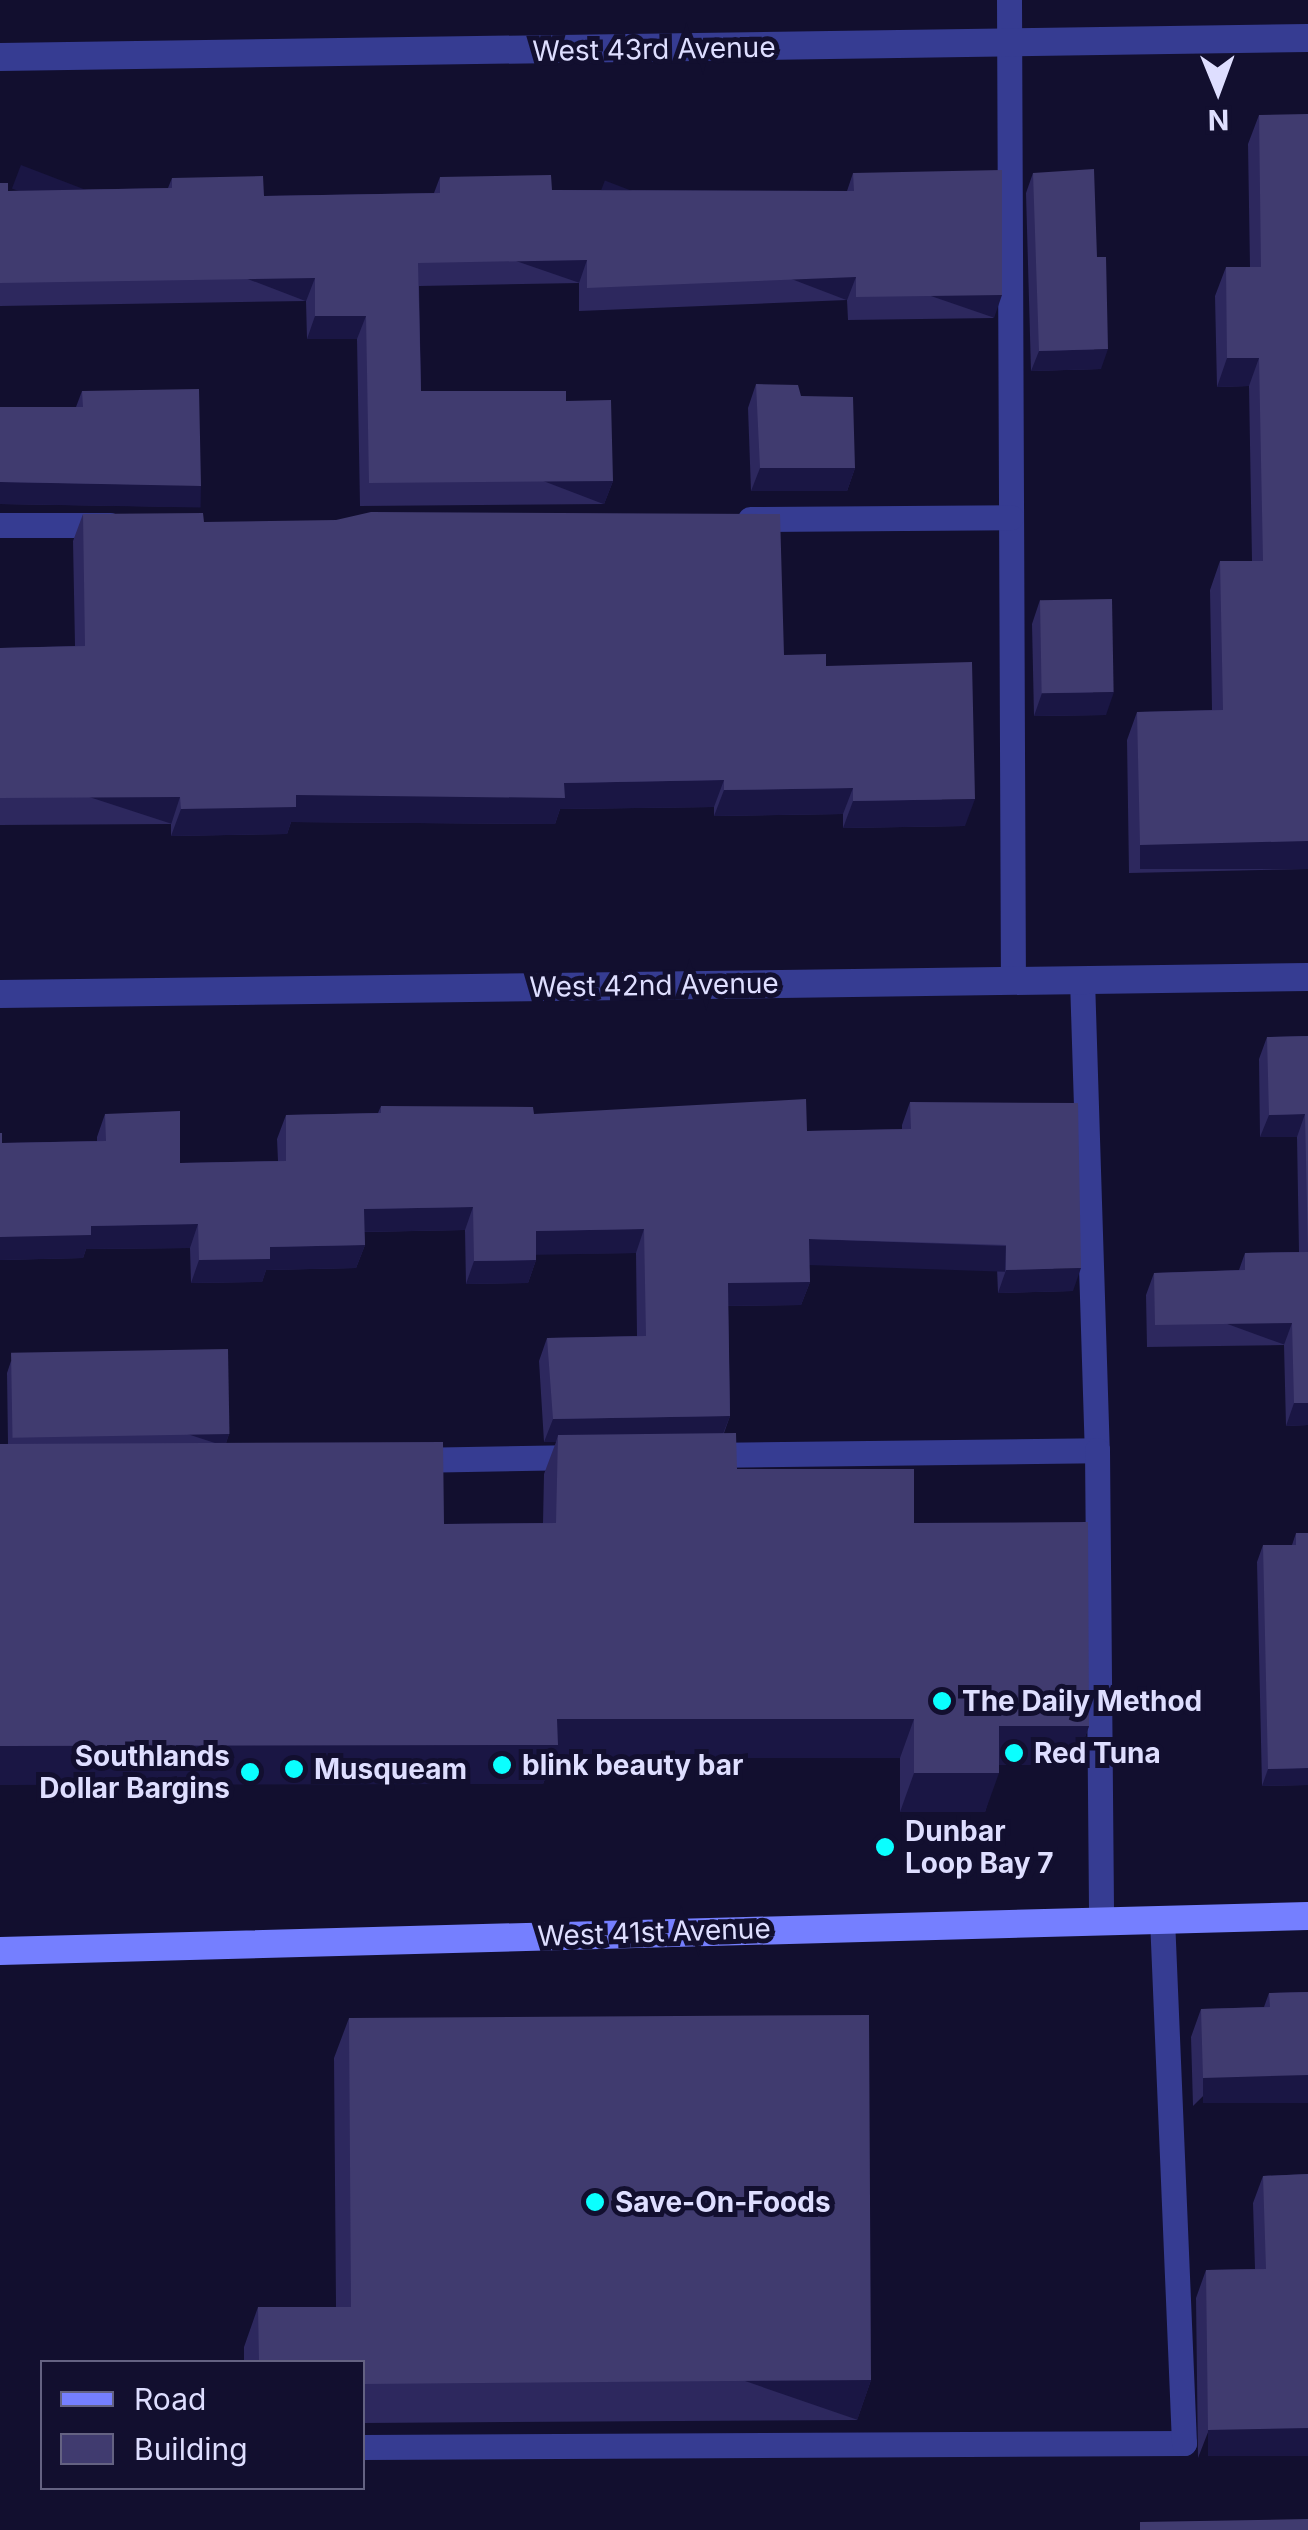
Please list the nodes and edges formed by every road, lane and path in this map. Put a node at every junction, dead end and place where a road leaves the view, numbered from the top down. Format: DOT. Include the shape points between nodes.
graph roads {
  1 [pos="1010,0"];
  2 [pos="1308,38"];
  3 [pos="1010,44"];
  4 [pos="0,57"];
  5 [pos="1011,518"];
  6 [pos="714,520"];
  7 [pos="139,524"];
  8 [pos="0,526"];
  9 [pos="1308,977"];
  10 [pos="1082,979"];
  11 [pos="1013,980"];
  12 [pos="0,994"];
  13 [pos="1097,1450"];
  14 [pos="678,1456"];
  15 [pos="598,1457"];
  16 [pos="379,1460"];
  17 [pos="1308,1916"];
  18 [pos="1162,1918"];
  19 [pos="1101,1919"];
  20 [pos="0,1951"];
  21 [pos="365,2447"];
  1 -- 3 [label="lane"];
  2 -- 3 [label="street, West 43rd Avenue"];
  3 -- 4 [label="street, West 43rd Avenue"];
  3 -- 5 [label="lane"];
  5 -- 6 [label="lane"];
  5 -- 11 [label="lane"];
  7 -- 8 [label="lane"];
  9 -- 10 [label="street, West 42nd Avenue"];
  10 -- 11 [label="street, West 42nd Avenue"];
  10 -- 13 [label="lane"];
  11 -- 12 [label="street, West 42nd Avenue"];
  13 -- 14 [label="lane"];
  13 -- 19 [label="lane"];
  15 -- 16 [label="lane"];
  17 -- 18 [label="main road, West 41st Avenue"];
  18 -- 19 [label="main road, West 41st Avenue"];
  18 -- 21 [label="lane" via="1184,2443"];
  19 -- 20 [label="main road, West 41st Avenue"];
}
